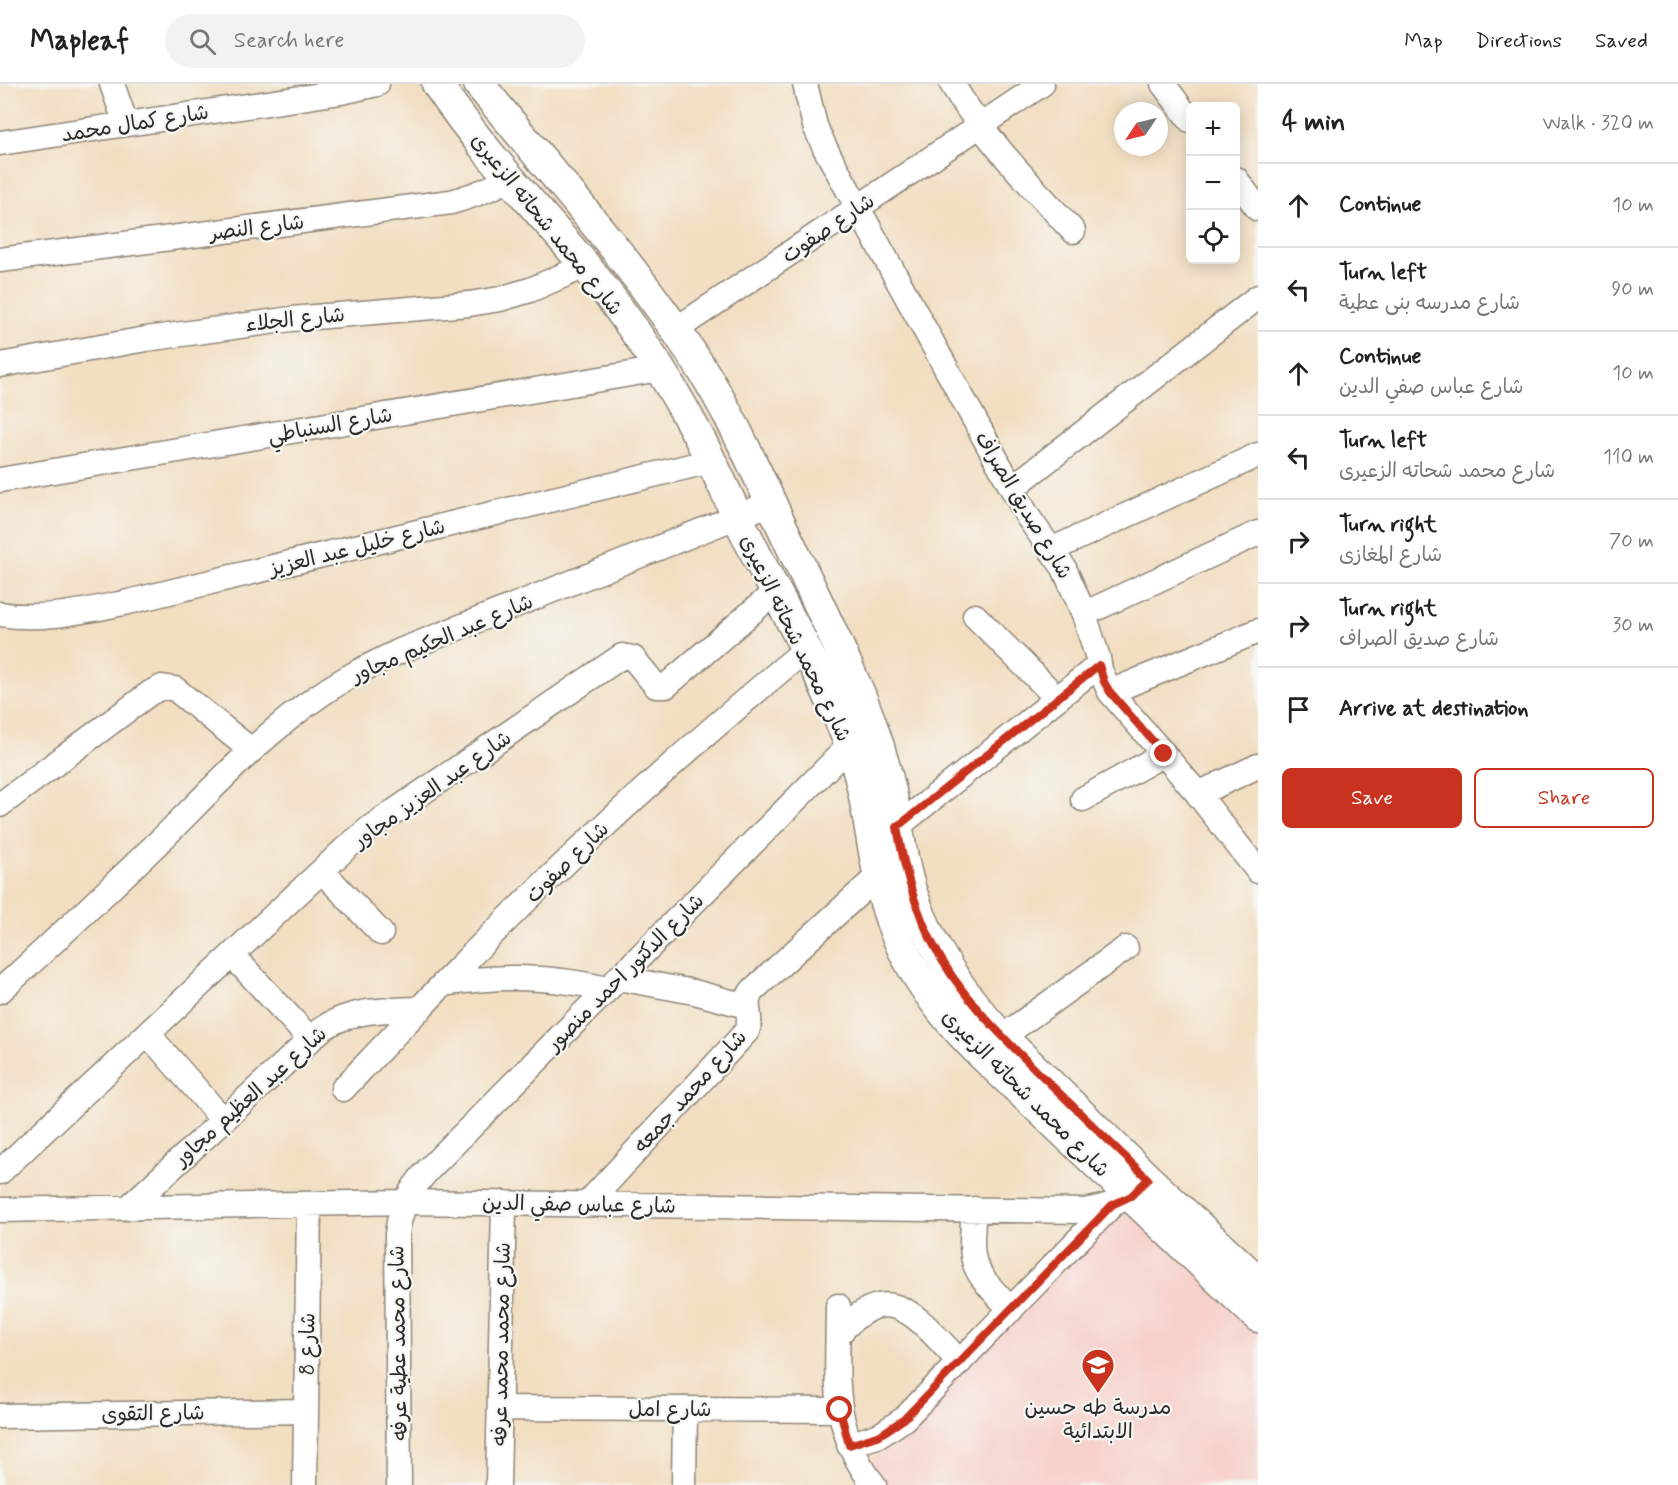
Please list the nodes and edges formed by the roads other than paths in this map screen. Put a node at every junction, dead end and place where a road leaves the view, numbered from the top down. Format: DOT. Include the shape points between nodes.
graph roads {
  1 [pos="112,84"];
  2 [pos="377,84"];
  3 [pos="437,84"];
  4 [pos="479,84"];
  5 [pos="805,84"];
  6 [pos="952,84"];
  7 [pos="1042,84"];
  8 [pos="1163,84"];
  9 [pos="1186,114"];
  10 [pos="126,124"];
  11 [pos="980,126"];
  12 [pos="0,143"];
  13 [pos="510,178"];
  14 [pos="1240,184"];
  15 [pos="858,208"];
  16 [pos="1258,209"];
  17 [pos="1074,231"];
  18 [pos="0,260"];
  19 [pos="585,266"];
  20 [pos="1258,297"];
  21 [pos="675,330"];
  22 [pos="0,364"];
  23 [pos="660,369"];
  24 [pos="1258,455"];
  25 [pos="711,461"];
  26 [pos="0,480"];
  27 [pos="1012,488"];
  28 [pos="771,503"];
  29 [pos="736,517"];
  30 [pos="1258,533"];
  31 [pos="1052,550"];
  32 [pos="775,592"];
  33 [pos="0,614"];
  34 [pos="1084,614"];
  35 [pos="975,616"];
  36 [pos="1258,631"];
  37 [pos="805,650"];
  38 [pos="1099,665"];
  39 [pos="1110,692"];
  40 [pos="1057,698"];
  41 [pos="850,745"];
  42 [pos="252,750"];
  43 [pos="1164,754"];
  44 [pos="1258,766"];
  45 [pos="1198,794"];
  46 [pos="1083,799"];
  47 [pos="0,805"];
  48 [pos="897,827"];
  49 [pos="322,871"];
  50 [pos="1258,871"];
  51 [pos="879,875"];
  52 [pos="381,933"];
  53 [pos="1126,948"];
  54 [pos="232,955"];
  55 [pos="613,983"];
  56 [pos="443,984"];
  57 [pos="0,991"];
  58 [pos="746,1006"];
  59 [pos="420,1009"];
  60 [pos="148,1034"];
  61 [pos="1002,1037"];
  62 [pos="310,1039"];
  63 [pos="343,1089"];
  64 [pos="223,1120"];
  65 [pos="0,1172"];
  66 [pos="1130,1193"];
  67 [pos="404,1202"];
  68 [pos="504,1203"];
  69 [pos="309,1204"];
  70 [pos="587,1204"];
  71 [pos="128,1208"];
  72 [pos="974,1209"];
  73 [pos="0,1210"];
  74 [pos="1250,1279"];
  75 [pos="837,1306"];
  76 [pos="1011,1310"];
  77 [pos="1258,1317"];
  78 [pos="838,1335"];
  79 [pos="960,1362"];
  80 [pos="500,1408"];
  81 [pos="685,1409"];
  82 [pos="840,1410"];
  83 [pos="306,1411"];
  84 [pos="0,1416"];
  85 [pos="849,1445"];
  86 [pos="305,1485"];
  87 [pos="399,1485"];
  88 [pos="498,1485"];
  89 [pos="684,1485"];
  90 [pos="873,1485"];
  1 -- 10 [label="street"];
  2 -- 10 [label="street, شارع كمال محمد"];
  3 -- 13 [label="street, شارع محمد شحاته الزعيرى"];
  4 -- 21 [label="street, شارع محمد شحاته الزعيرى" via="616,251"];
  5 -- 15 [label="street, شارع صديق الصراف" via="815,126"];
  6 -- 11 [label="street"];
  7 -- 11 [label="street, شارع صفوت"];
  8 -- 9 [label="street"];
  10 -- 12 [label="street, شارع كمال محمد"];
  11 -- 15 [label="street, شارع صفوت"];
  11 -- 17 [label="street"];
  13 -- 18 [label="street, شارع النصر" via="451,202"];
  13 -- 19 [label="street, شارع محمد شحاته الزعيرى"];
  14 -- 16 [label="street"];
  15 -- 21 [label="street, شارع صفوت"];
  15 -- 27 [label="street, شارع صديق الصراف"];
  19 -- 22 [label="street, شارع الجلاء" via="500,299 291,319"];
  19 -- 23 [label="street, شارع محمد شحاته الزعيرى"];
  20 -- 27 [label="street"];
  21 -- 28 [label="street, شارع محمد شحاته الزعيرى" via="719,397"];
  23 -- 25 [label="street, شارع محمد شحاته الزعيرى"];
  23 -- 26 [label="street, شارع السنباطي"];
  24 -- 31 [label="street"];
  25 -- 29 [label="street, شارع محمد شحاته الزعيرى"];
  25 -- 33 [label="street, شارع خليل عبد العزيز" via="124,603 46,615"];
  27 -- 31 [label="street, شارع صديق الصراف"];
  28 -- 29 [label="street, شارع عبد الحكيم مجاور"];
  28 -- 48 [label="street, شارع محمد شحاته الزعيرى" via="875,732"];
  29 -- 32 [label="street, شارع محمد شحاته الزعيرى"];
  29 -- 42 [label="street, شارع عبد الحكيم مجاور" via="400,651 321,694"];
  30 -- 34 [label="street"];
  31 -- 34 [label="street, شارع صديق الصراف" via="1065,568"];
  32 -- 37 [label="street, شارع محمد شحاته الزعيرى"];
  32 -- 49 [label="street, شارع عبد العزيز مجاور" via="666,686 656,686 633,658 618,659 396,809"];
  34 -- 38 [label="street, شارع صديق الصراف"];
  35 -- 40 [label="street"];
  36 -- 39 [label="street"];
  37 -- 41 [label="street, شارع محمد شحاته الزعيرى"];
  37 -- 56 [label="street, شارع صفوت" via="617,813"];
  38 -- 39 [label="street, شارع صديق الصراف"];
  38 -- 40 [label="street"];
  39 -- 43 [label="street, شارع صديق الصراف"];
  40 -- 48 [label="street"];
  41 -- 51 [label="street, شارع محمد شحاته الزعيرى" via="868,809"];
  41 -- 55 [label="street, شارع الدكتور احمد منصور"];
  42 -- 47 [label="street" via="176,689 162,687"];
  42 -- 57 [label="street, شارع عبد الحكيم مجاور"];
  43 -- 45 [label="street, شارع صديق الصراف"];
  43 -- 46 [label="street"];
  44 -- 45 [label="street"];
  45 -- 50 [label="street, شارع صديق الصراف"];
  48 -- 61 [label="street, شارع محمد شحاته الزعيرى" via="911,891 933,945 964,994"];
  49 -- 52 [label="street"];
  49 -- 54 [label="street, شارع عبد العزيز مجاور"];
  51 -- 58 [label="street, شارع محمد جمعه" via="753,990"];
  51 -- 66 [label="street, شارع محمد شحاته الزعيرى" via="899,942 934,1003 981,1054"];
  53 -- 61 [label="street"];
  54 -- 60 [label="street, شارع عبد العزيز مجاور"];
  54 -- 62 [label="street"];
  55 -- 56 [label="street" via="520,977"];
  55 -- 58 [label="street" via="703,994"];
  55 -- 67 [label="street, شارع الدكتور احمد منصور" via="428,1170"];
  56 -- 59 [label="street, شارع صفوت"];
  58 -- 70 [label="street, شارع محمد جمعه" via="750,1021 744,1035"];
  59 -- 62 [label="street, شارع عبد العظيم مجاور" via="351,1014 336,1019"];
  59 -- 63 [label="street, شارع صفوت"];
  60 -- 64 [label="street"];
  60 -- 65 [label="street, شارع عبد العزيز مجاور"];
  61 -- 66 [label="street, شارع محمد شحاته الزعيرى"];
  62 -- 64 [label="street, شارع عبد العظيم مجاور"];
  64 -- 71 [label="street, شارع عبد العظيم مجاور"];
  66 -- 72 [label="street, شارع عباس صفي الدين" via="1084,1211"];
  66 -- 74 [label="street, شارع محمد شحاته الزعيرى"];
  66 -- 76 [label="street"];
  67 -- 68 [label="street, شارع عباس صفي الدين"];
  67 -- 69 [label="street, شارع عباس صفي الدين"];
  67 -- 87 [label="street, شارع محمد عطية عرفه" via="397,1234"];
  68 -- 70 [label="street, شارع عباس صفي الدين"];
  68 -- 80 [label="street, شارع محمد محمد عرفه"];
  69 -- 71 [label="street, شارع عباس صفي الدين"];
  69 -- 83 [label="street, شارع 8"];
  70 -- 72 [label="street, شارع عباس صفي الدين"];
  71 -- 73 [label="street, شارع عباس صفي الدين"];
  72 -- 76 [label="street" via="974,1264"];
  74 -- 77 [label="street, شارع محمد شحاته الزعيرى"];
  75 -- 78 [label="street"];
  76 -- 79 [label="street"];
  78 -- 79 [label="street" via="849,1321 864,1312 893,1305 915,1316"];
  78 -- 82 [label="street"];
  79 -- 85 [label="street" via="904,1419 880,1435"];
  80 -- 81 [label="street, شارع امل"];
  80 -- 88 [label="street, شارع محمد محمد عرفه"];
  81 -- 82 [label="street, شارع امل"];
  81 -- 89 [label="street"];
  82 -- 85 [label="street"];
  83 -- 84 [label="street, شارع التقوى"];
  83 -- 86 [label="street, شارع 8"];
  85 -- 90 [label="street"];
}
